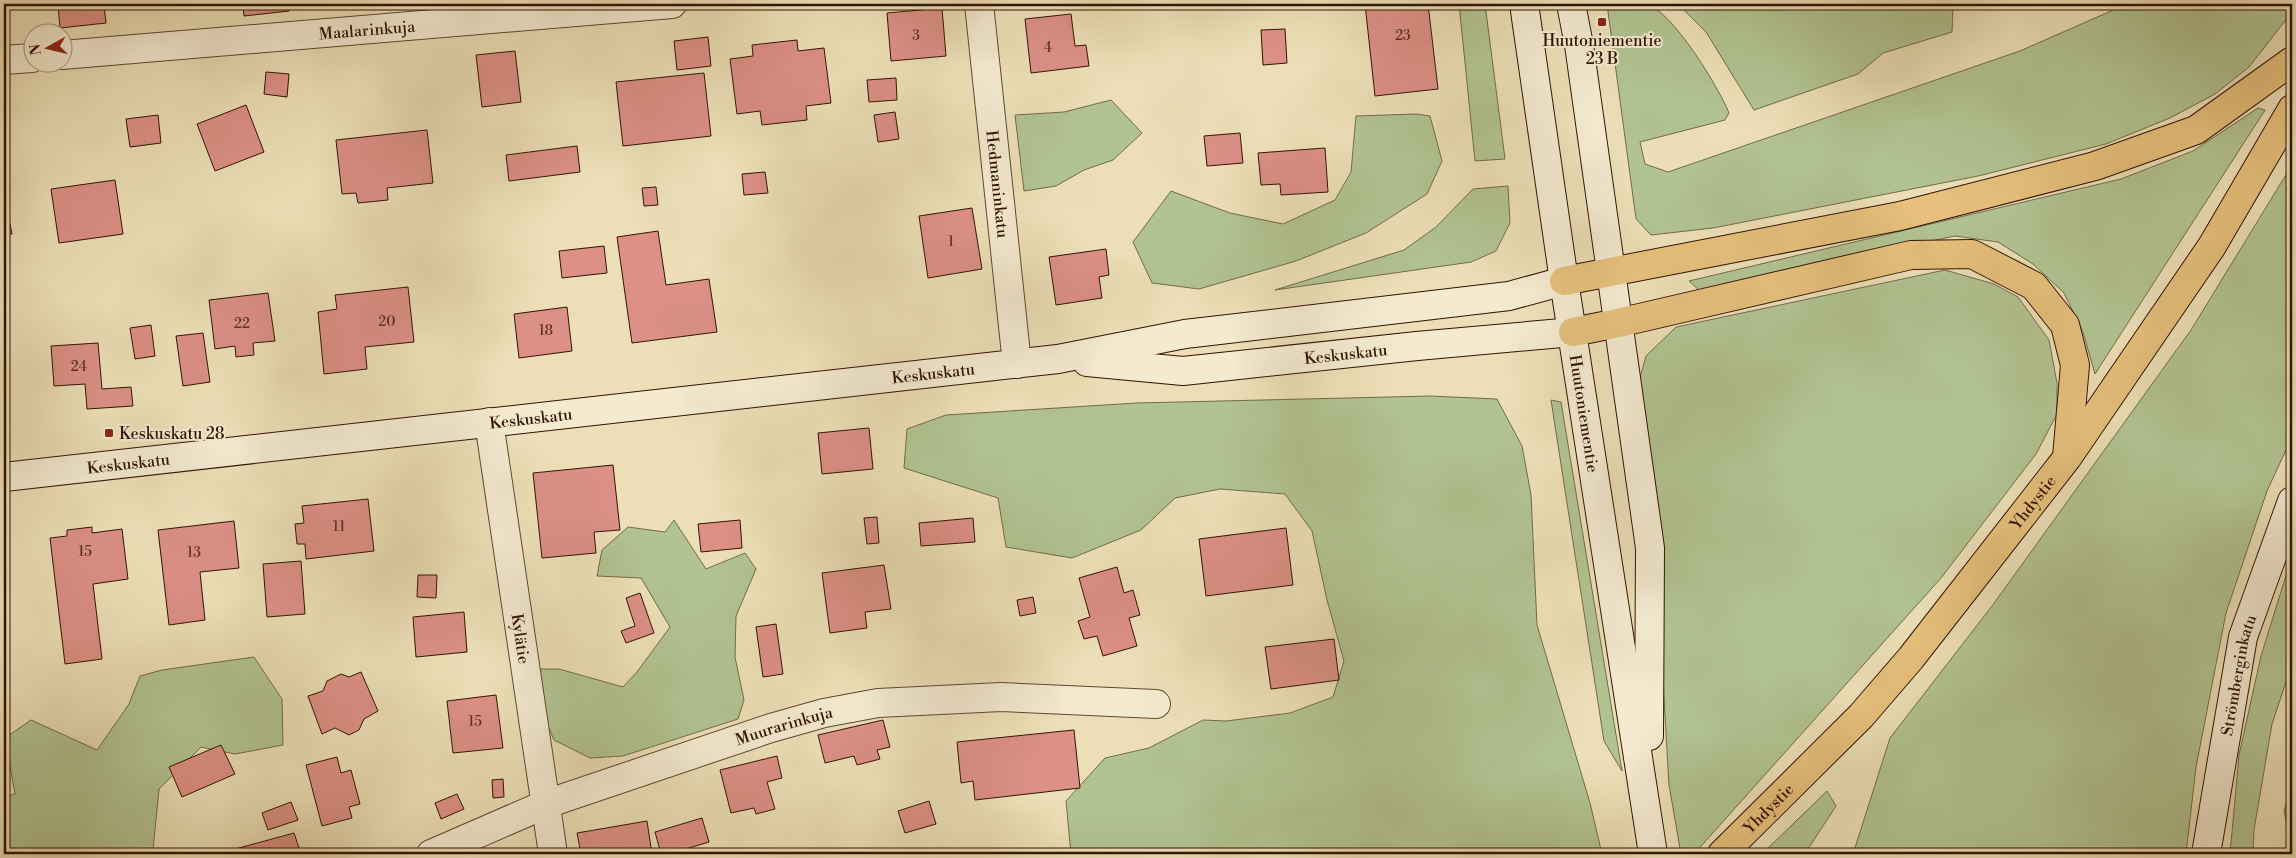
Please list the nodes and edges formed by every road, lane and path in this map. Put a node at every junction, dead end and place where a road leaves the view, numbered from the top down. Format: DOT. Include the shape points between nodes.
graph roads {
  1 [pos="672,4"];
  2 [pos="979,4"];
  3 [pos="1524,4"];
  4 [pos="1571,4"];
  5 [pos="72,54"];
  6 [pos="22,59"];
  7 [pos="4,60"];
  8 [pos="2292,61"];
  9 [pos="2292,109"];
  10 [pos="1612,273"];
  11 [pos="1564,281"];
  12 [pos="1618,323"];
  13 [pos="1573,332"];
  14 [pos="1058,359"];
  15 [pos="1017,364"];
  16 [pos="490,422"];
  17 [pos="2067,458"];
  18 [pos="4,477"];
  19 [pos="2292,501"];
  20 [pos="1156,704"];
  21 [pos="546,804"];
  22 [pos="1648,823"];
  23 [pos="431,854"];
  24 [pos="553,854"];
  25 [pos="1653,854"];
  26 [pos="1722,854"];
  27 [pos="2206,854"];
  1 -- 5 [label="street, Maalarinkuja"];
  2 -- 15 [label="street, Hedmaninkatu"];
  3 -- 11 [label="street, Huutoniementie"];
  4 -- 10 [label="street, Huutoniementie"];
  6 -- 7 [label="street"];
  8 -- 10 [label="highway" via="2196,130 2095,166 1900,216"];
  9 -- 17 [label="highway, Yhdystie" via="2212,246"];
  10 -- 11 [label="highway"];
  10 -- 12 [label="street, Huutoniementie"];
  11 -- 13 [label="street, Huutoniementie"];
  11 -- 14 [label="street, Keskuskatu" via="1509,296 1185,334"];
  12 -- 13 [label="highway"];
  12 -- 17 [label="highway" via="1911,255 1972,254 2034,286 2065,325 2075,365"];
  12 -- 22 [label="street, Huutoniementie" via="1650,548"];
  13 -- 14 [label="street, Keskuskatu" via="1183,371"];
  13 -- 22 [label="street, Huutoniementie"];
  14 -- 15 [label="street, Keskuskatu"];
  15 -- 16 [label="street, Keskuskatu"];
  16 -- 18 [label="street, Keskuskatu"];
  16 -- 21 [label="street, Kylätie"];
  17 -- 26 [label="highway, Yhdystie" via="1911,658 1861,716"];
  19 -- 27 [label="street, Strömberginkatu" via="2243,637"];
  20 -- 21 [label="street, Muurarinkuja" via="1001,697 878,703 824,713 771,728"];
  21 -- 23 [label="street, Muurarinkuja"];
  21 -- 24 [label="street, Kylätie"];
  22 -- 25 [label="street, Huutoniementie"];
}
